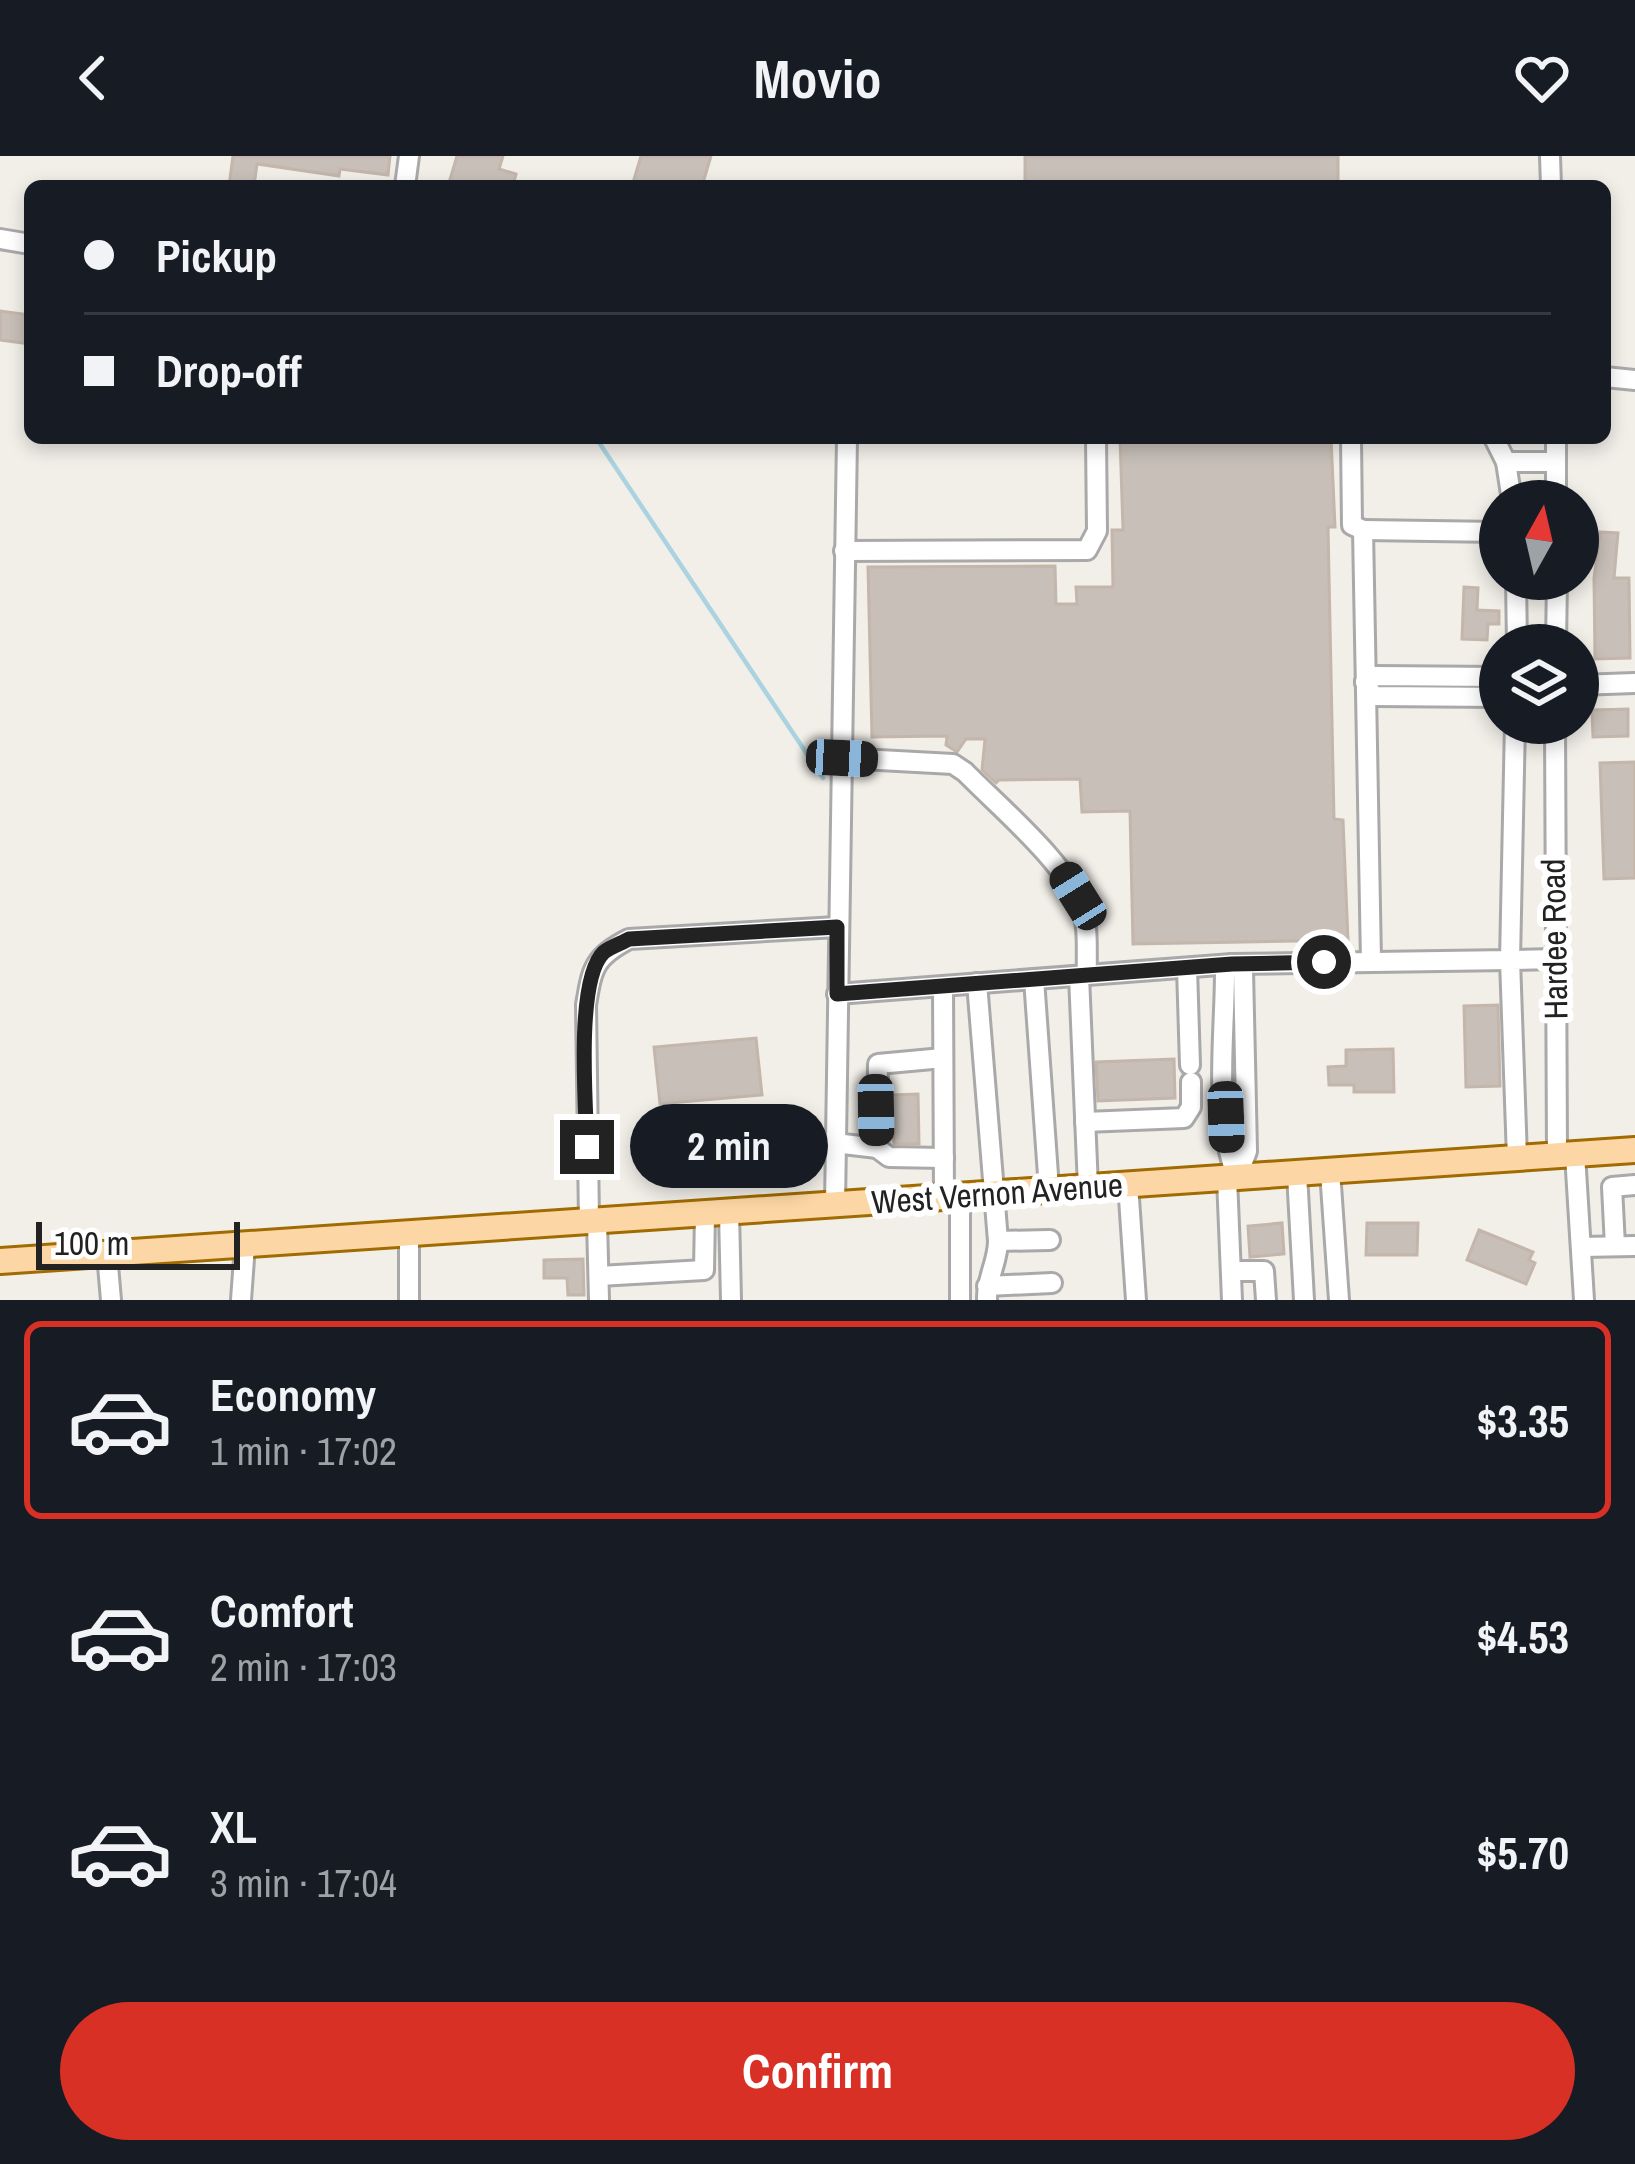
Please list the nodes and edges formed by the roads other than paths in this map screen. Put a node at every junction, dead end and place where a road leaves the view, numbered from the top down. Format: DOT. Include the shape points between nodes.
graph roads {
  1 [pos="847,444"];
  2 [pos="1096,444"];
  3 [pos="1351,444"];
  4 [pos="1498,444"];
  5 [pos="1556,444"];
  6 [pos="1506,462"];
  7 [pos="1556,462"];
  8 [pos="1509,480"];
  9 [pos="1556,480"];
  10 [pos="1363,530"];
  11 [pos="1479,532"];
  12 [pos="844,551"];
  13 [pos="1479,677"];
  14 [pos="1365,682"];
  15 [pos="1635,683"];
  16 [pos="1599,684"];
  17 [pos="1479,697"];
  18 [pos="1515,744"];
  19 [pos="1555,744"];
  20 [pos="842,758"];
  21 [pos="837,927"];
  22 [pos="1555,959"];
  23 [pos="1510,960"];
  24 [pos="1371,961"];
  25 [pos="1232,964"];
  26 [pos="1187,968"];
  27 [pos="1083,975"];
  28 [pos="1034,979"];
  29 [pos="977,983"];
  30 [pos="943,986"];
  31 [pos="837,994"];
  32 [pos="943,1058"];
  33 [pos="1085,1121"];
  34 [pos="836,1143"];
  35 [pos="877,1148"];
  36 [pos="1635,1150"];
  37 [pos="1566,1155"];
  38 [pos="944,1158"];
  39 [pos="1517,1158"];
  40 [pos="1330,1172"];
  41 [pos="1298,1174"];
  42 [pos="1232,1178"];
  43 [pos="1128,1184"];
  44 [pos="1635,1185"];
  45 [pos="1088,1187"];
  46 [pos="1048,1190"];
  47 [pos="995,1193"];
  48 [pos="952,1196"];
  49 [pos="835,1204"];
  50 [pos="717,1212"];
  51 [pos="593,1221"];
  52 [pos="409,1234"];
  53 [pos="1050,1240"];
  54 [pos="998,1241"];
  55 [pos="245,1245"];
  56 [pos="1580,1246"];
  57 [pos="1625,1246"];
  58 [pos="106,1254"];
  59 [pos="0,1261"];
  60 [pos="1264,1270"];
  61 [pos="1302,1270"];
  62 [pos="1231,1271"];
  63 [pos="598,1276"];
  64 [pos="1052,1283"];
  65 [pos="987,1293"];
  66 [pos="111,1300"];
  67 [pos="241,1300"];
  68 [pos="409,1300"];
  69 [pos="599,1300"];
  70 [pos="731,1300"];
  71 [pos="960,1300"];
  72 [pos="1136,1300"];
  73 [pos="1232,1300"];
  74 [pos="1266,1300"];
  75 [pos="1304,1300"];
  76 [pos="1339,1300"];
  77 [pos="1584,1300"];
  1 -- 12 [label="street"];
  2 -- 12 [label="street" via="1096,531 1087,550"];
  3 -- 10 [label="street" via="1352,525"];
  4 -- 6 [label="street"];
  5 -- 7 [label="street"];
  6 -- 7 [label="street"];
  6 -- 8 [label="street"];
  7 -- 9 [label="street"];
  10 -- 11 [label="street"];
  10 -- 14 [label="street"];
  12 -- 20 [label="street"];
  13 -- 14 [label="street"];
  14 -- 17 [label="street" via="1373,695"];
  14 -- 24 [label="street"];
  15 -- 16 [label="street"];
  18 -- 23 [label="street"];
  19 -- 22 [label="street, Hardee Road"];
  20 -- 21 [label="street"];
  20 -- 27 [label="street" via="953,764 965,772 1078,896"];
  21 -- 31 [label="street"];
  21 -- 51 [label="street" via="629,939 604,952 586,1005"];
  22 -- 23 [label="street"];
  22 -- 37 [label="street, Hardee Road"];
  23 -- 24 [label="street"];
  23 -- 39 [label="street"];
  24 -- 25 [label="street"];
  25 -- 26 [label="street"];
  25 -- 42 [label="street" via="1243,970 1247,1150"];
  26 -- 27 [label="street"];
  26 -- 33 [label="street" via="1190,1114"];
  27 -- 28 [label="street"];
  27 -- 33 [label="street"];
  28 -- 29 [label="street"];
  28 -- 46 [label="street"];
  29 -- 30 [label="street"];
  29 -- 47 [label="street"];
  30 -- 31 [label="street"];
  30 -- 32 [label="street"];
  31 -- 34 [label="street"];
  32 -- 35 [label="street" via="878,1064"];
  32 -- 38 [label="street"];
  33 -- 45 [label="street"];
  34 -- 35 [label="street"];
  34 -- 49 [label="street"];
  35 -- 38 [label="street" via="889,1157"];
  36 -- 37 [label="main road, West Vernon Avenue"];
  37 -- 39 [label="main road, West Vernon Avenue"];
  37 -- 56 [label="street, Hardee Road"];
  38 -- 48 [label="street"];
  39 -- 40 [label="main road, West Vernon Avenue"];
  40 -- 41 [label="main road, West Vernon Avenue"];
  40 -- 76 [label="street"];
  41 -- 42 [label="main road, West Vernon Avenue"];
  41 -- 61 [label="street"];
  42 -- 43 [label="main road, West Vernon Avenue"];
  42 -- 62 [label="street"];
  43 -- 45 [label="main road, West Vernon Avenue"];
  43 -- 72 [label="street"];
  44 -- 57 [label="street" via="1612,1187"];
  45 -- 46 [label="main road, West Vernon Avenue"];
  46 -- 47 [label="main road, West Vernon Avenue"];
  47 -- 48 [label="main road, West Vernon Avenue"];
  47 -- 54 [label="street"];
  48 -- 49 [label="main road, West Vernon Avenue"];
  48 -- 71 [label="street"];
  49 -- 50 [label="main road, West Vernon Avenue"];
  50 -- 51 [label="main road, West Vernon Avenue"];
  50 -- 63 [label="street" via="704,1270"];
  50 -- 70 [label="street"];
  51 -- 52 [label="main road, West Vernon Avenue"];
  51 -- 63 [label="street"];
  52 -- 55 [label="main road, West Vernon Avenue"];
  52 -- 68 [label="street"];
  53 -- 54 [label="street"];
  54 -- 65 [label="street"];
  55 -- 58 [label="main road, West Vernon Avenue"];
  55 -- 67 [label="street"];
  56 -- 57 [label="street"];
  56 -- 77 [label="street, Hardee Road"];
  58 -- 59 [label="main road, West Vernon Avenue"];
  58 -- 66 [label="street"];
  60 -- 61 [label="street"];
  60 -- 62 [label="street"];
  60 -- 74 [label="street"];
  61 -- 75 [label="street"];
  62 -- 73 [label="street"];
  63 -- 69 [label="street"];
  64 -- 65 [label="street"];
}
